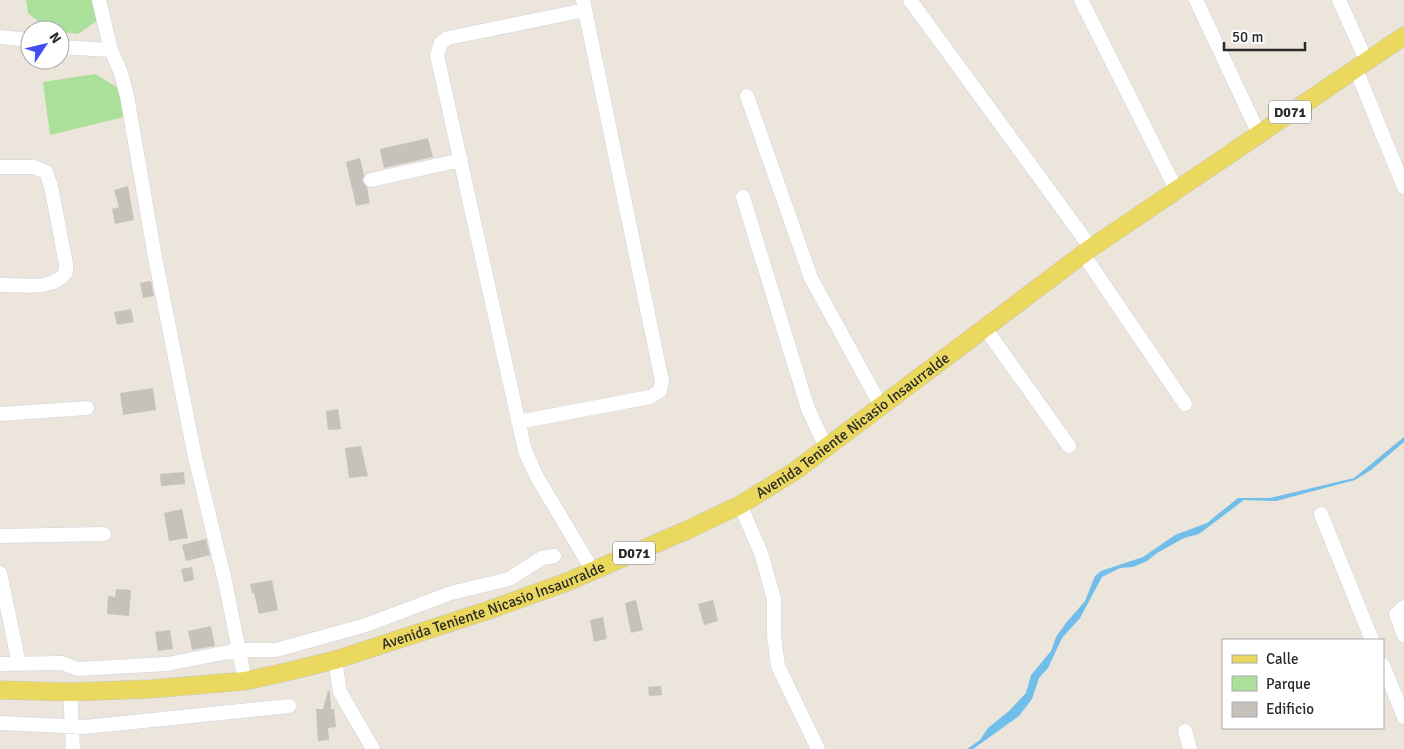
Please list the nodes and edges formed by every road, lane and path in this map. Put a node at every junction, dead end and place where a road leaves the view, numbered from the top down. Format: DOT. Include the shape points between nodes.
graph roads {
  1 [pos="99,0"];
  2 [pos="910,0"];
  3 [pos="1081,0"];
  4 [pos="1196,0"];
  5 [pos="1339,0"];
  6 [pos="584,5"];
  7 [pos="1404,36"];
  8 [pos="0,37"];
  9 [pos="20,39"];
  10 [pos="70,48"];
  11 [pos="111,50"];
  12 [pos="1360,63"];
  13 [pos="747,96"];
  14 [pos="1259,134"];
  15 [pos="461,160"];
  16 [pos="0,167"];
  17 [pos="371,180"];
  18 [pos="1404,187"];
  19 [pos="1177,191"];
  20 [pos="742,197"];
  21 [pos="1087,251"];
  22 [pos="0,285"];
  23 [pos="985,328"];
  24 [pos="1185,404"];
  25 [pos="881,406"];
  26 [pos="87,408"];
  27 [pos="0,414"];
  28 [pos="518,422"];
  29 [pos="1069,446"];
  30 [pos="826,447"];
  31 [pos="740,505"];
  32 [pos="1321,514"];
  33 [pos="104,534"];
  34 [pos="0,536"];
  35 [pos="554,556"];
  36 [pos="593,571"];
  37 [pos="0,573"];
  38 [pos="1404,607"];
  39 [pos="1404,635"];
  40 [pos="1372,639"];
  41 [pos="239,650"];
  42 [pos="335,660"];
  43 [pos="0,664"];
  44 [pos="20,664"];
  45 [pos="1384,667"];
  46 [pos="245,681"];
  47 [pos="0,690"];
  48 [pos="70,692"];
  49 [pos="289,706"];
  50 [pos="1404,717"];
  51 [pos="0,723"];
  52 [pos="72,726"];
  53 [pos="1185,731"];
  54 [pos="73,749"];
  55 [pos="373,749"];
  56 [pos="818,749"];
  57 [pos="1190,749"];
  1 -- 11 [label="street"];
  2 -- 21 [label="street"];
  3 -- 19 [label="street"];
  4 -- 14 [label="street"];
  5 -- 12 [label="street"];
  6 -- 15 [label="street" via="448,38 441,43 437,55"];
  6 -- 28 [label="street" via="662,381 660,391 650,397"];
  7 -- 12 [label="main road, D071"];
  8 -- 9 [label="street"];
  10 -- 11 [label="street"];
  11 -- 41 [label="street" via="127,96 195,457"];
  12 -- 14 [label="main road, D071"];
  12 -- 18 [label="street"];
  13 -- 25 [label="street" via="812,278"];
  14 -- 19 [label="main road, D071"];
  15 -- 17 [label="street"];
  15 -- 28 [label="street"];
  16 -- 22 [label="street" via="34,167 46,172 66,264 66,272 57,282"];
  19 -- 21 [label="main road, Avenida Teniente Nicasio Insaurralde / D071"];
  20 -- 30 [label="street" via="808,410"];
  21 -- 23 [label="main road, Avenida Teniente Nicasio Insaurralde / D071"];
  21 -- 24 [label="street"];
  23 -- 25 [label="main road, Avenida Teniente Nicasio Insaurralde / D071"];
  23 -- 29 [label="street"];
  25 -- 30 [label="main road, Avenida Teniente Nicasio Insaurralde / D071"];
  26 -- 27 [label="street"];
  28 -- 36 [label="street" via="525,451 537,477"];
  30 -- 31 [label="main road, Avenida Teniente Nicasio Insaurralde / D071" via="795,471"];
  31 -- 36 [label="main road, Avenida Teniente Nicasio Insaurralde / D071"];
  31 -- 56 [label="street" via="761,553 774,599 778,666"];
  32 -- 40 [label="street"];
  33 -- 34 [label="street"];
  35 -- 41 [label="street" via="542,558 509,579 450,593 366,625 276,650"];
  36 -- 42 [label="main road, Avenida Teniente Nicasio Insaurralde / D071" via="489,610"];
  37 -- 44 [label="street"];
  38 -- 39 [label="street" via="1396,614"];
  41 -- 44 [label="street" via="167,664 78,670 62,663"];
  41 -- 46 [label="street"];
  42 -- 46 [label="main road, Avenida Teniente Nicasio Insaurralde / D071"];
  42 -- 55 [label="street" via="340,692"];
  43 -- 44 [label="street"];
  45 -- 50 [label="street"];
  46 -- 48 [label="main road, Avenida Teniente Nicasio Insaurralde / D071"];
  47 -- 48 [label="main road, Avenida Teniente Nicasio Insaurralde / D071"];
  48 -- 52 [label="street"];
  49 -- 52 [label="street"];
  51 -- 52 [label="street"];
  52 -- 54 [label="street"];
  53 -- 57 [label="street"];
}
